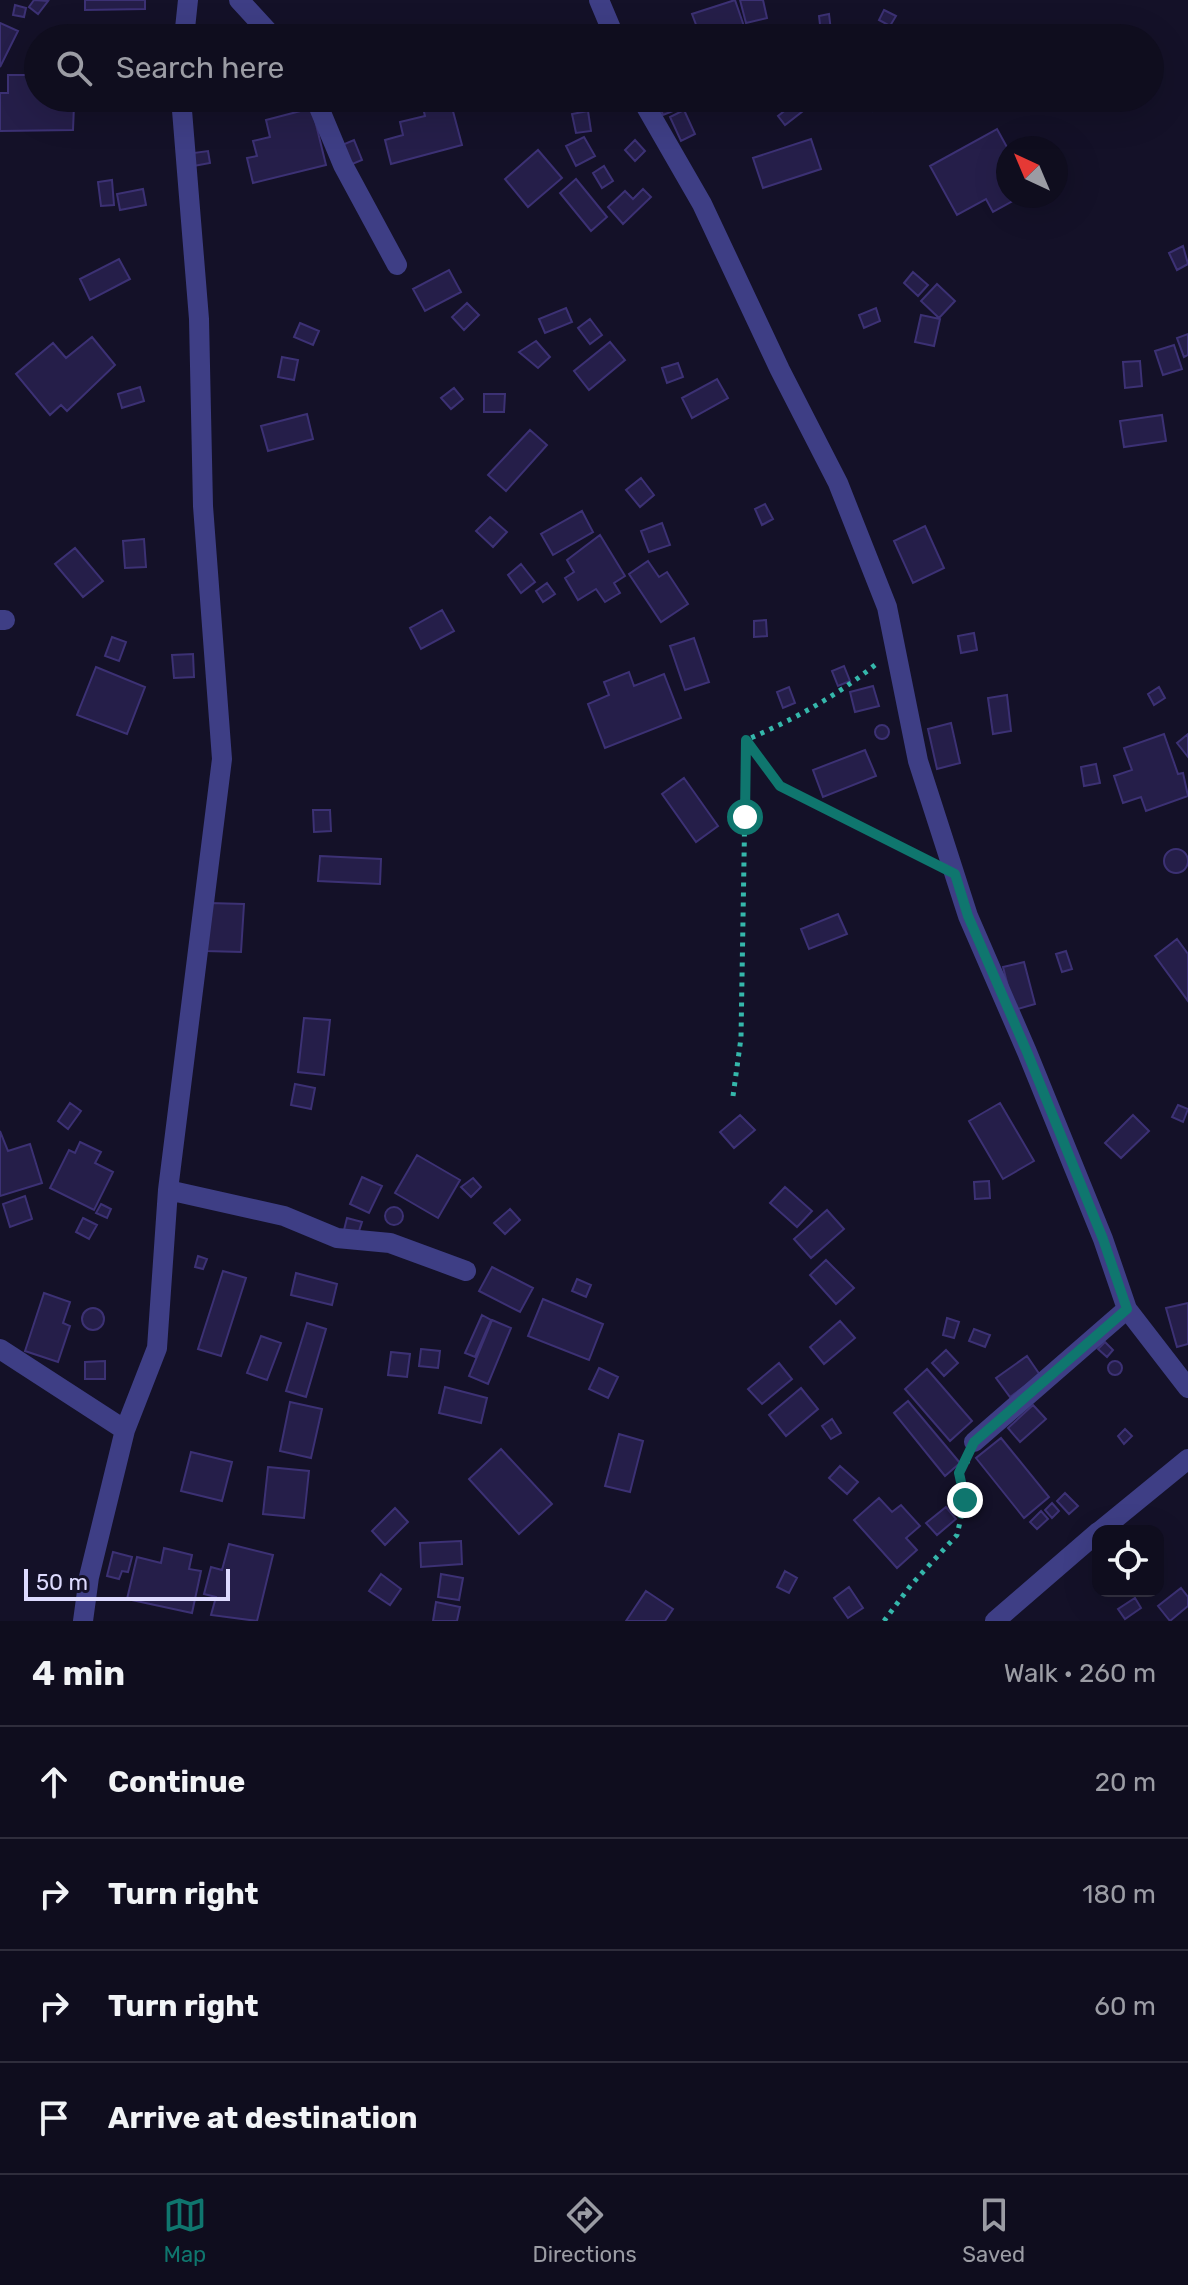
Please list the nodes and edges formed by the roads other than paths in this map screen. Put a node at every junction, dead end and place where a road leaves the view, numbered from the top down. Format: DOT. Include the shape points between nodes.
graph roads {
  1 [pos="188,0"];
  2 [pos="239,0"];
  3 [pos="599,0"];
  4 [pos="185,24"];
  5 [pos="261,24"];
  6 [pos="609,24"];
  7 [pos="182,112"];
  8 [pos="321,112"];
  9 [pos="649,112"];
  10 [pos="397,265"];
  11 [pos="168,1190"];
  12 [pos="466,1271"];
  13 [pos="1127,1309"];
  14 [pos="0,1349"];
  15 [pos="1188,1388"];
  16 [pos="125,1430"];
  17 [pos="974,1442"];
  18 [pos="1188,1459"];
  19 [pos="1108,1525"];
  20 [pos="1092,1538"];
  21 [pos="83,1621"];
  22 [pos="995,1621"];
  1 -- 4 [label="street"];
  2 -- 5 [label="street"];
  3 -- 6 [label="street"];
  7 -- 11 [label="street" via="199,319 203,506 222,759"];
  8 -- 10 [label="street"];
  9 -- 13 [label="street" via="702,204 838,483 887,607 918,761 968,916 1103,1239"];
  11 -- 12 [label="street" via="284,1216 337,1238 390,1243"];
  11 -- 16 [label="street" via="157,1348"];
  13 -- 15 [label="street"];
  13 -- 17 [label="street"];
  14 -- 16 [label="street"];
  16 -- 21 [label="street"];
  18 -- 19 [label="street"];
  20 -- 22 [label="street"];
}
